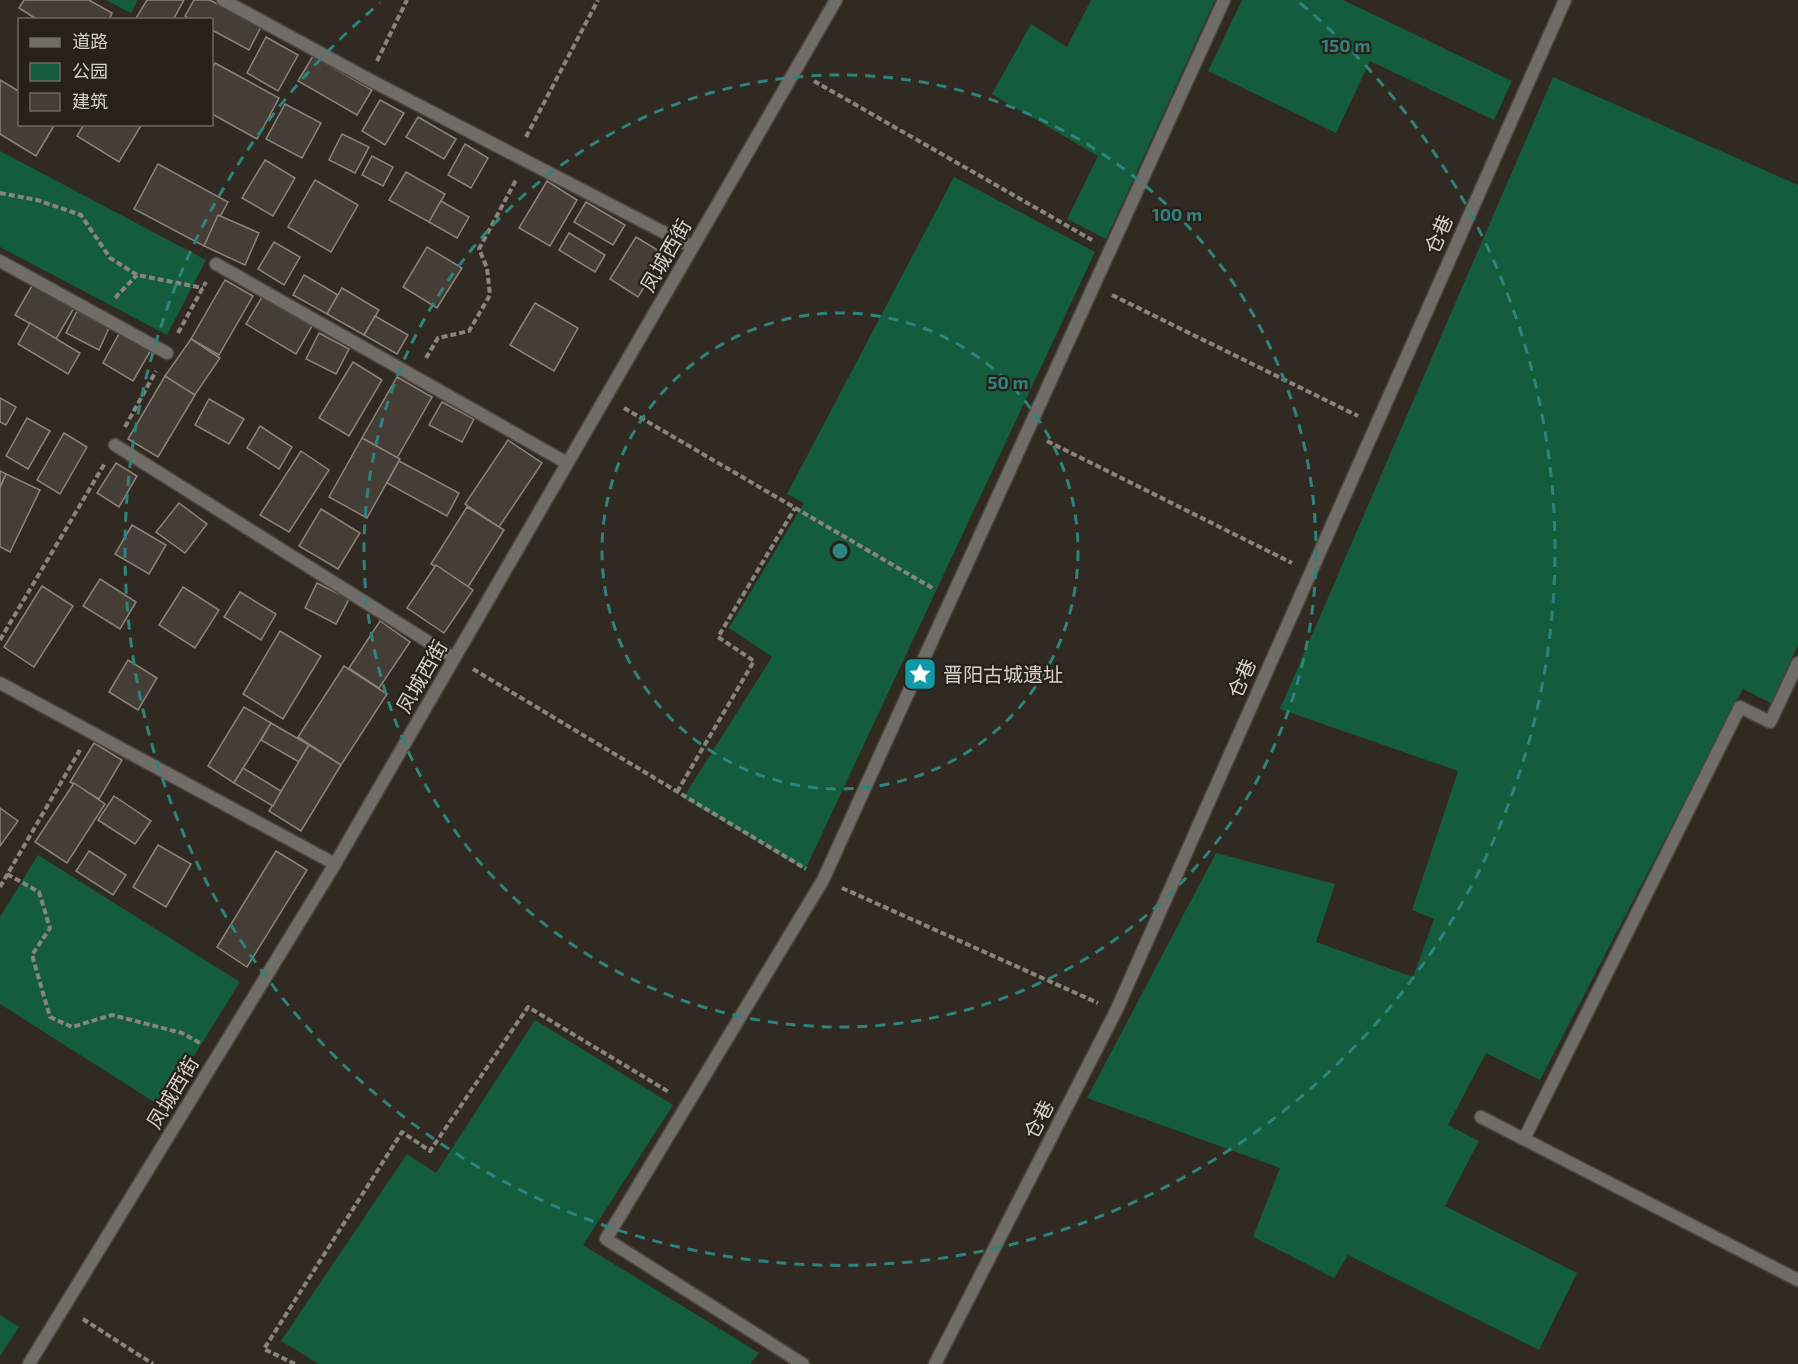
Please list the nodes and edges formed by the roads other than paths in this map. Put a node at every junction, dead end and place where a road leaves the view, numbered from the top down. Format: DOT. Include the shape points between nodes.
graph roads {
  1 [pos="223,0"];
  2 [pos="836,0"];
  3 [pos="1224,0"];
  4 [pos="1564,0"];
  5 [pos="692,247"];
  6 [pos="0,261"];
  7 [pos="216,264"];
  8 [pos="167,353"];
  9 [pos="115,445"];
  10 [pos="567,463"];
  11 [pos="454,658"];
  12 [pos="1798,663"];
  13 [pos="0,683"];
  14 [pos="335,864"];
  15 [pos="1481,1117"];
  16 [pos="1524,1138"];
  17 [pos="1798,1280"];
  18 [pos="29,1364"];
  19 [pos="803,1364"];
  20 [pos="934,1364"];
  1 -- 5 [label="street"];
  2 -- 5 [label="street, 凤城西街"];
  3 -- 19 [label="street" via="824,880 606,1239"];
  4 -- 20 [label="street, 仓巷" via="1116,1011"];
  5 -- 10 [label="street, 凤城西街"];
  6 -- 8 [label="street"];
  7 -- 10 [label="street"];
  9 -- 11 [label="street"];
  10 -- 11 [label="street, 凤城西街"];
  11 -- 14 [label="street, 凤城西街"];
  12 -- 16 [label="street" via="1770,722 1740,707"];
  13 -- 14 [label="street"];
  14 -- 18 [label="street, 凤城西街"];
  15 -- 16 [label="street"];
  16 -- 17 [label="street"];
}
